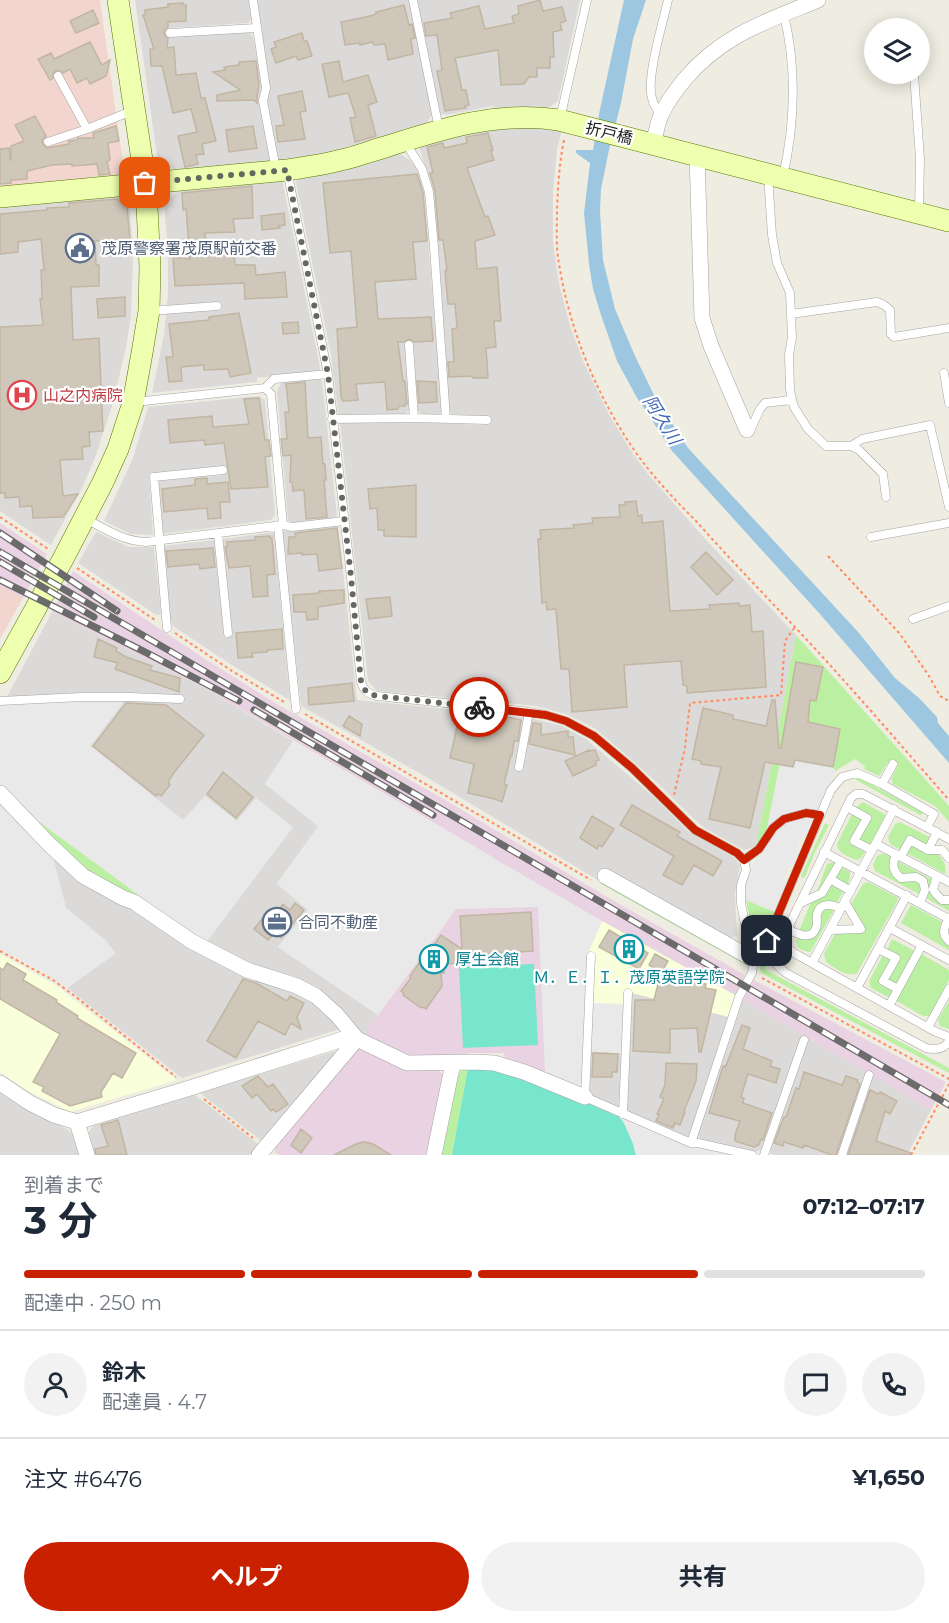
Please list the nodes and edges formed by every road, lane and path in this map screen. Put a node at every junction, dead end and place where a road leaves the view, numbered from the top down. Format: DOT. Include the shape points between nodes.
graph roads {
  1 [pos="118,0"];
  2 [pos="253,0"];
  3 [pos="413,0"];
  4 [pos="587,0"];
  5 [pos="668,0"];
  6 [pos="819,0"];
  7 [pos="789,9"];
  8 [pos="256,28"];
  9 [pos="170,33"];
  10 [pos="58,76"];
  11 [pos="916,84"];
  12 [pos="135,109"];
  13 [pos="661,115"];
  14 [pos="566,122"];
  15 [pos="87,129"];
  16 [pos="440,130"];
  17 [pos="405,141"];
  18 [pos="48,142"];
  19 [pos="650,144"];
  20 [pos="697,155"];
  21 [pos="282,170"];
  22 [pos="775,176"];
  23 [pos="145,183"];
  24 [pos="0,197"];
  25 [pos="919,213"];
  26 [pos="949,221"];
  27 [pos="217,306"];
  28 [pos="149,311"];
  29 [pos="791,314"];
  30 [pos="949,328"];
  31 [pos="410,345"];
  32 [pos="328,374"];
  33 [pos="944,374"];
  34 [pos="265,388"];
  35 [pos="792,400"];
  36 [pos="133,402"];
  37 [pos="949,403"];
  38 [pos="414,418"];
  39 [pos="332,419"];
  40 [pos="446,419"];
  41 [pos="487,420"];
  42 [pos="747,430"];
  43 [pos="851,446"];
  44 [pos="224,470"];
  45 [pos="886,497"];
  46 [pos="949,507"];
  47 [pos="0,517"];
  48 [pos="84,518"];
  49 [pos="344,521"];
  50 [pos="949,523"];
  51 [pos="281,525"];
  52 [pos="218,534"];
  53 [pos="871,537"];
  54 [pos="159,541"];
  55 [pos="828,556"];
  56 [pos="63,559"];
  57 [pos="949,606"];
  58 [pos="913,619"];
  59 [pos="795,627"];
  60 [pos="167,628"];
  61 [pos="228,633"];
  62 [pos="0,673"];
  63 [pos="180,699"];
  64 [pos="949,701"];
  65 [pos="0,702"];
  66 [pos="296,709"];
  67 [pos="529,712"];
  68 [pos="893,764"];
  69 [pos="519,767"];
  70 [pos="882,784"];
  71 [pos="0,793"];
  72 [pos="949,800"];
  73 [pos="671,806"];
  74 [pos="847,807"];
  75 [pos="894,809"];
  76 [pos="820,815"];
  77 [pos="927,827"];
  78 [pos="937,832"];
  79 [pos="949,839"];
  80 [pos="874,847"];
  81 [pos="928,850"];
  82 [pos="824,852"];
  83 [pos="899,855"];
  84 [pos="949,858"];
  85 [pos="744,860"];
  86 [pos="841,861"];
  87 [pos="862,871"];
  88 [pos="938,876"];
  89 [pos="601,879"];
  90 [pos="830,879"];
  91 [pos="948,879"];
  92 [pos="851,891"];
  93 [pos="907,896"];
  94 [pos="949,900"];
  95 [pos="920,903"];
  96 [pos="799,904"];
  97 [pos="843,905"];
  98 [pos="949,918"];
  99 [pos="890,928"];
  100 [pos="787,929"];
  101 [pos="830,930"];
  102 [pos="949,941"];
  103 [pos="922,945"];
  104 [pos="878,949"];
  105 [pos="0,951"];
  106 [pos="591,956"];
  107 [pos="949,960"];
  108 [pos="812,963"];
  109 [pos="751,965"];
  110 [pos="857,988"];
  111 [pos="949,989"];
  112 [pos="898,990"];
  113 [pos="628,993"];
  114 [pos="889,1006"];
  115 [pos="928,1027"];
  116 [pos="357,1039"];
  117 [pos="949,1039"];
  118 [pos="804,1040"];
  119 [pos="453,1063"];
  120 [pos="869,1076"];
  121 [pos="949,1079"];
  122 [pos="0,1083"];
  123 [pos="949,1084"];
  124 [pos="190,1088"];
  125 [pos="585,1097"];
  126 [pos="623,1114"];
  127 [pos="77,1122"];
  128 [pos="691,1143"];
  129 [pos="262,1151"];
  130 [pos="87,1155"];
  131 [pos="434,1155"];
  132 [pos="752,1155"];
  133 [pos="764,1155"];
  134 [pos="842,1155"];
  135 [pos="911,1155"];
  1 -- 12 [label="street"];
  2 -- 8 [label="lane"];
  3 -- 16 [label="lane"];
  4 -- 14 [label="lane"];
  5 -- 13 [label="lane" via="650,83 651,98"];
  6 -- 7 [label="street"];
  7 -- 13 [label="street" via="739,34 702,60 672,94"];
  7 -- 22 [label="lane" via="794,93 788,156"];
  8 -- 9 [label="lane"];
  8 -- 21 [label="lane" via="266,88 263,101"];
  10 -- 15 [label="lane"];
  11 -- 25 [label="lane"];
  12 -- 15 [label="lane"];
  12 -- 23 [label="street"];
  13 -- 19 [label="street"];
  14 -- 16 [label="street, 折戸橋" via="528,117 483,120"];
  14 -- 19 [label="street, 折戸橋"];
  14 -- 59 [label="path" via="557,187 558,255 578,338 596,382 640,458"];
  15 -- 18 [label="lane"];
  16 -- 17 [label="street, 折戸橋"];
  17 -- 21 [label="street, 折戸橋" via="343,160"];
  17 -- 40 [label="lane" via="422,169 429,192"];
  19 -- 20 [label="street, 折戸橋"];
  20 -- 22 [label="street, 折戸橋"];
  20 -- 42 [label="street" via="702,318"];
  21 -- 23 [label="street, 折戸橋"];
  21 -- 32 [label="lane"];
  22 -- 25 [label="street, 折戸橋"];
  22 -- 29 [label="lane" via="772,235 777,263 790,292"];
  23 -- 24 [label="street, 折戸橋"];
  23 -- 28 [label="street"];
  25 -- 26 [label="street, 折戸橋"];
  27 -- 28 [label="lane"];
  28 -- 36 [label="street"];
  29 -- 30 [label="lane" via="878,302 890,310 894,337"];
  29 -- 35 [label="lane"];
  31 -- 38 [label="lane"];
  32 -- 34 [label="lane" via="274,379"];
  32 -- 39 [label="lane"];
  33 -- 37 [label="lane"];
  34 -- 36 [label="lane"];
  34 -- 51 [label="lane" via="271,394"];
  35 -- 42 [label="lane" via="765,403 750,431"];
  35 -- 43 [label="lane" via="808,429 826,446"];
  36 -- 48 [label="street" via="117,449"];
  38 -- 39 [label="lane"];
  38 -- 40 [label="lane"];
  39 -- 49 [label="lane"];
  40 -- 41 [label="lane"];
  43 -- 45 [label="lane" via="883,474"];
  43 -- 46 [label="lane" via="862,439 930,425"];
  44 -- 54 [label="lane" via="154,477"];
  47 -- 56 [label="path"];
  48 -- 54 [label="lane" via="120,537"];
  48 -- 56 [label="street"];
  49 -- 51 [label="lane"];
  49 -- 67 [label="lane" via="364,689 377,696"];
  50 -- 53 [label="lane"];
  51 -- 52 [label="lane"];
  51 -- 66 [label="lane"];
  52 -- 54 [label="lane"];
  52 -- 61 [label="lane"];
  54 -- 60 [label="lane"];
  55 -- 64 [label="path" via="900,634 940,696"];
  56 -- 60 [label="path"];
  56 -- 62 [label="street"];
  57 -- 58 [label="lane"];
  59 -- 72 [label="path"];
  59 -- 73 [label="path" via="785,641 781,695 690,703 686,748"];
  60 -- 66 [label="path"];
  63 -- 65 [label="lane" via="81,697"];
  66 -- 89 [label="path"];
  67 -- 69 [label="lane"];
  67 -- 73 [label="lane" via="566,721 594,736"];
  68 -- 70 [label="lane"];
  70 -- 76 [label="lane" via="857,772 847,775 831,790"];
  70 -- 77 [label="lane" via="933,814"];
  71 -- 116 [label="street" via="83,876 247,970 316,996"];
  73 -- 85 [label="lane" via="695,830"];
  74 -- 75 [label="lane" via="851,798 863,794"];
  74 -- 80 [label="lane" via="867,818 854,841"];
  74 -- 82 [label="lane"];
  75 -- 77 [label="lane"];
  75 -- 80 [label="lane"];
  76 -- 85 [label="lane" via="806,813 784,819 759,849"];
  76 -- 117 [label="lane" via="771,929 767,941 769,954 786,973 926,1048 940,1049"];
  77 -- 78 [label="lane"];
  78 -- 79 [label="lane"];
  78 -- 81 [label="lane"];
  80 -- 83 [label="lane"];
  80 -- 87 [label="lane"];
  81 -- 83 [label="lane" via="910,840"];
  81 -- 84 [label="lane" via="942,850"];
  82 -- 86 [label="lane"];
  82 -- 96 [label="lane"];
  83 -- 88 [label="lane"];
  83 -- 95 [label="lane" via="893,866 895,873 901,878 916,877 923,881 925,890"];
  85 -- 109 [label="lane" via="741,903"];
  86 -- 87 [label="lane"];
  86 -- 90 [label="lane"];
  87 -- 92 [label="lane"];
  87 -- 93 [label="lane"];
  88 -- 91 [label="lane"];
  88 -- 94 [label="lane" via="933,889 942,900"];
  89 -- 109 [label="street"];
  90 -- 92 [label="lane"];
  90 -- 96 [label="lane" via="822,893"];
  92 -- 97 [label="lane"];
  93 -- 95 [label="lane"];
  93 -- 99 [label="lane"];
  95 -- 98 [label="lane"];
  96 -- 100 [label="lane"];
  97 -- 100 [label="lane" via="821,907 812,934 798,935"];
  97 -- 101 [label="lane"];
  97 -- 101 [label="lane" via="861,928"];
  98 -- 102 [label="lane" via="943,931"];
  99 -- 103 [label="lane"];
  99 -- 104 [label="lane"];
  100 -- 108 [label="lane" via="785,946"];
  101 -- 108 [label="lane"];
  103 -- 107 [label="lane"];
  103 -- 112 [label="lane"];
  104 -- 110 [label="lane"];
  104 -- 112 [label="lane" via="896,958 883,981"];
  105 -- 124 [label="path" via="60,986"];
  106 -- 125 [label="lane"];
  108 -- 110 [label="lane"];
  109 -- 121 [label="path"];
  109 -- 128 [label="lane"];
  110 -- 114 [label="lane"];
  111 -- 115 [label="lane"];
  112 -- 114 [label="lane"];
  113 -- 126 [label="lane"];
  114 -- 115 [label="lane"];
  115 -- 117 [label="lane"];
  116 -- 119 [label="street" via="407,1063"];
  116 -- 124 [label="street" via="343,1038"];
  116 -- 129 [label="street"];
  118 -- 133 [label="lane"];
  119 -- 125 [label="street" via="494,1063"];
  119 -- 131 [label="street"];
  120 -- 134 [label="lane"];
  122 -- 127 [label="street" via="38,1107"];
  123 -- 135 [label="path"];
  124 -- 127 [label="street"];
  124 -- 129 [label="path"];
  125 -- 126 [label="lane"];
  126 -- 128 [label="lane"];
  127 -- 130 [label="street"];
  128 -- 132 [label="lane"];
}
